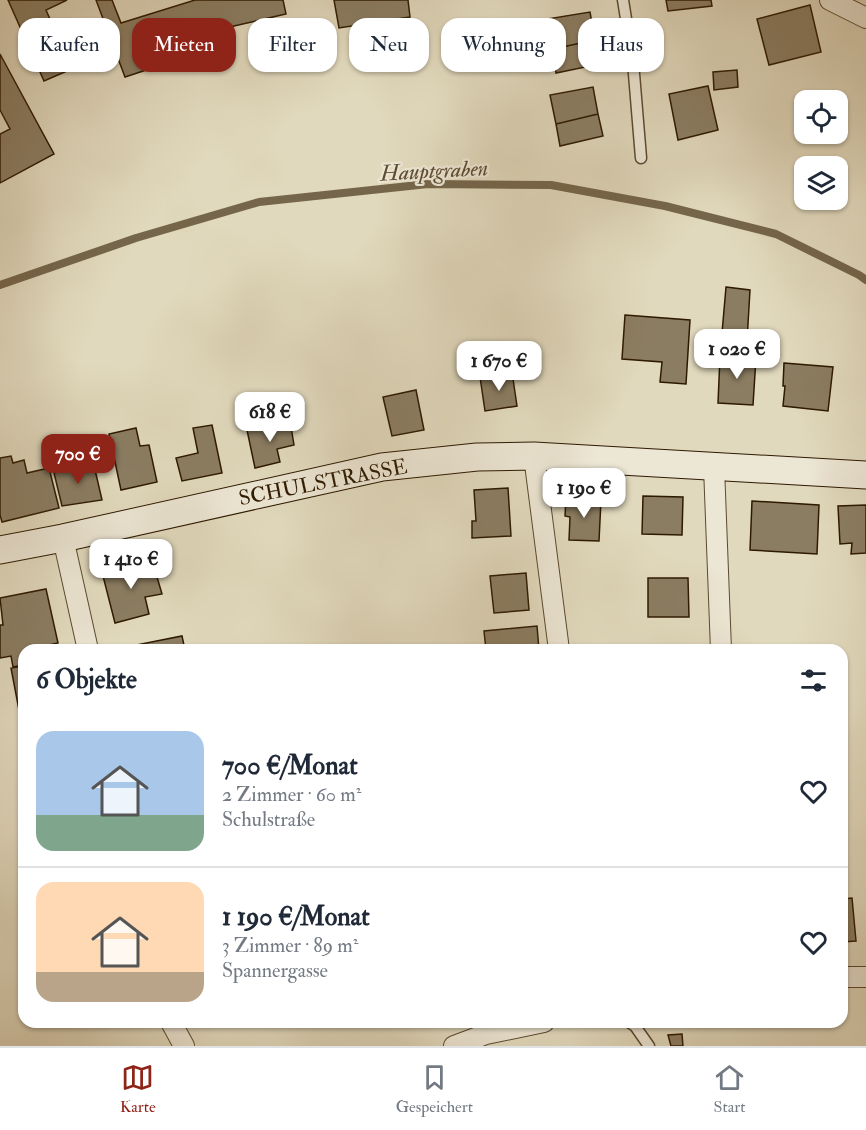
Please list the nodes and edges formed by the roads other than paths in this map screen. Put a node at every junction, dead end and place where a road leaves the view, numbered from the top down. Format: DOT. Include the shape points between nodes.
graph roads {
  1 [pos="623,0"];
  2 [pos="830,0"];
  3 [pos="866,18"];
  4 [pos="641,158"];
  5 [pos="534,456"];
  6 [pos="714,467"];
  7 [pos="866,475"];
  8 [pos="63,538"];
  9 [pos="0,550"];
  10 [pos="87,644"];
  11 [pos="559,644"];
  12 [pos="721,644"];
  13 [pos="848,977"];
  14 [pos="866,977"];
  15 [pos="174,1028"];
  16 [pos="515,1028"];
  17 [pos="636,1028"];
  18 [pos="184,1046"];
  19 [pos="454,1046"];
  20 [pos="649,1046"];
  1 -- 4 [label="lane"];
  2 -- 3 [label="street"];
  5 -- 6 [label="street, SCHULSTRASSE"];
  5 -- 8 [label="street, SCHULSTRASSE" via="477,457 382,467"];
  5 -- 11 [label="street"];
  6 -- 7 [label="street, SCHULSTRASSE"];
  6 -- 12 [label="street"];
  8 -- 9 [label="street, SCHULSTRASSE"];
  8 -- 10 [label="street"];
  13 -- 14 [label="street"];
  15 -- 18 [label="street"];
  16 -- 19 [label="street"];
  17 -- 20 [label="lane"];
}
